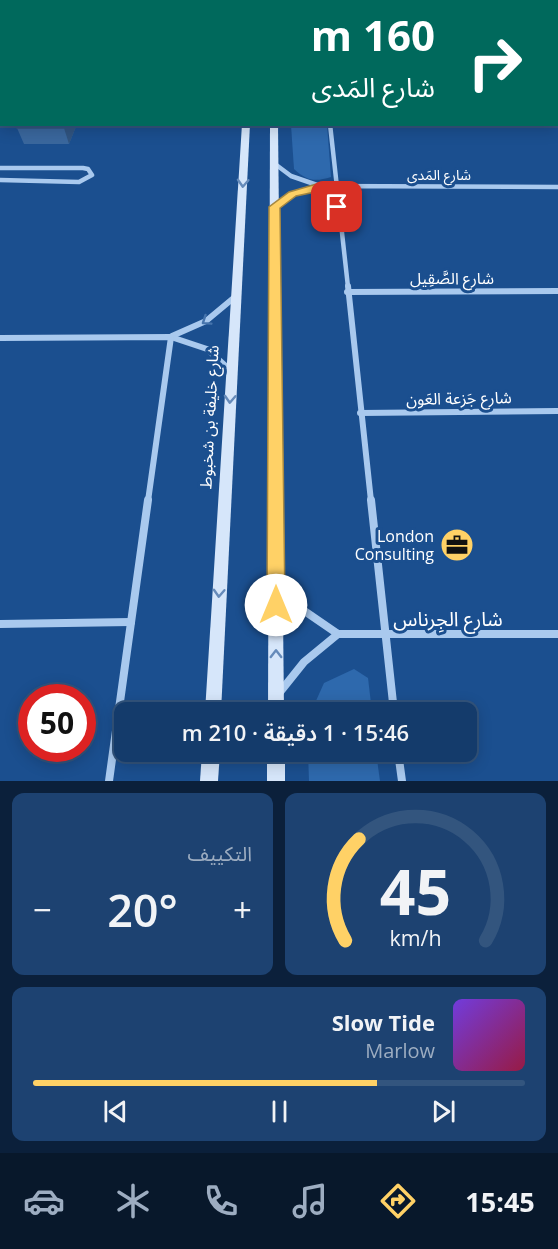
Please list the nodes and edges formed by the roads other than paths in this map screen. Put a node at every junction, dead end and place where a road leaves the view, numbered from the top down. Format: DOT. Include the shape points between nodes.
graph roads {
  1 [pos="362,0"];
  2 [pos="435,0"];
  3 [pos="246,126"];
  4 [pos="274,126"];
  5 [pos="330,126"];
  6 [pos="275,164"];
  7 [pos="0,168"];
  8 [pos="0,180"];
  9 [pos="320,186"];
  10 [pos="335,186"];
  11 [pos="558,187"];
  12 [pos="275,207"];
  13 [pos="558,291"];
  14 [pos="347,292"];
  15 [pos="236,296"];
  16 [pos="171,337"];
  17 [pos="0,338"];
  18 [pos="231,372"];
  19 [pos="558,411"];
  20 [pos="360,413"];
  21 [pos="276,582"];
  22 [pos="131,622"];
  23 [pos="0,624"];
  24 [pos="338,634"];
  25 [pos="558,634"];
  26 [pos="385,635"];
  27 [pos="276,697"];
  28 [pos="214,702"];
  29 [pos="276,702"];
  30 [pos="393,702"];
  31 [pos="210,762"];
  32 [pos="276,762"];
  33 [pos="399,762"];
  34 [pos="109,781"];
  35 [pos="209,781"];
  36 [pos="276,781"];
  37 [pos="402,781"];
  1 -- 2 [label="street"];
  3 -- 15 [label="main road, شارع خليفة بن شخبوط, one-way"];
  4 -- 6 [label="main road"];
  5 -- 10 [label="street"];
  6 -- 9 [label="street, شارع المَدى" via="291,176"];
  6 -- 12 [label="main road"];
  7 -- 8 [label="street" via="83,168 92,175 79,182"];
  9 -- 10 [label="street, شارع المَدى"];
  9 -- 12 [label="street, شارع المَدى" via="292,194"];
  10 -- 11 [label="street, شارع المَدى"];
  10 -- 14 [label="street"];
  12 -- 21 [label="main road"];
  13 -- 14 [label="street, شارع الصَّقِيل"];
  14 -- 20 [label="street"];
  15 -- 16 [label="street, one-way" via="206,321"];
  15 -- 18 [label="main road, شارع خليفة بن شخبوط"];
  16 -- 17 [label="street"];
  16 -- 18 [label="street" via="207,349"];
  16 -- 22 [label="street"];
  18 -- 28 [label="main road, شارع خليفة بن شخبوط, one-way"];
  19 -- 20 [label="street, شارع جَزعة العَون"];
  20 -- 26 [label="street"];
  21 -- 24 [label="street" via="303,610"];
  27 -- 21 [label="main road, one-way"];
  22 -- 23 [label="street"];
  22 -- 34 [label="street"];
  24 -- 26 [label="street, شارع الجِرناس"];
  24 -- 27 [label="street" via="304,662"];
  25 -- 26 [label="street, شارع الجِرناس"];
  26 -- 30 [label="street"];
  27 -- 29 [label="main road"];
  31 -- 35 [label="main road"];
  32 -- 36 [label="main road"];
  33 -- 37 [label="street"];
}
